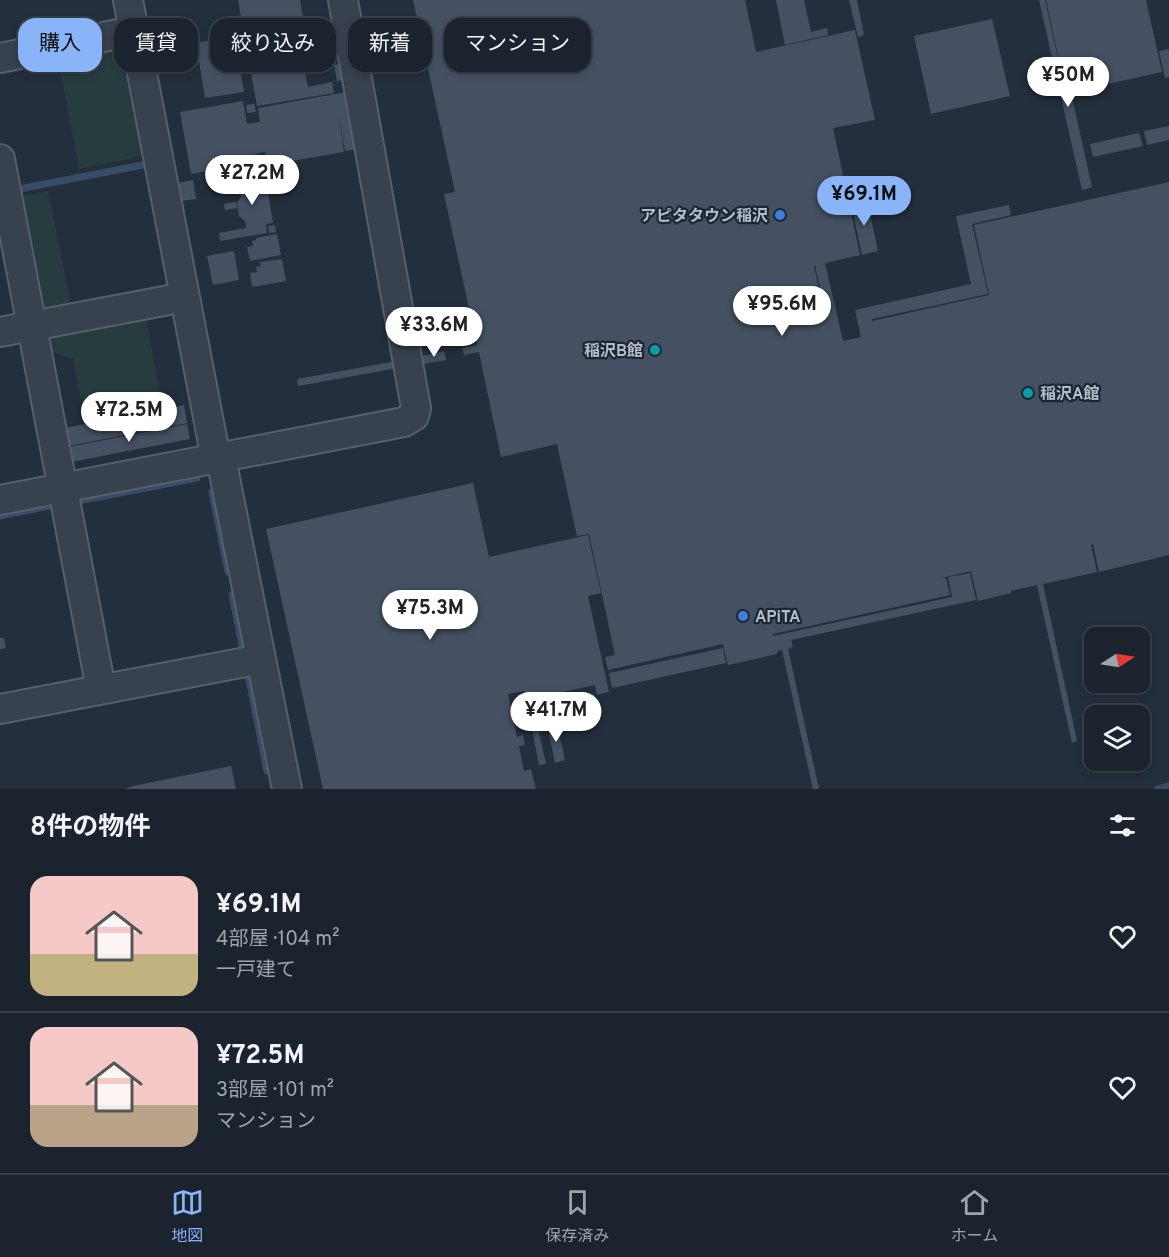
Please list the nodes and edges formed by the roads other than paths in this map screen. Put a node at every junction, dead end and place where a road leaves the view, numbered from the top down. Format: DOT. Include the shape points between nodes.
graph roads {
  1 [pos="128,0"];
  2 [pos="343,0"];
  3 [pos="131,18"];
  4 [pos="114,35"];
  5 [pos="0,58"];
  6 [pos="141,72"];
  7 [pos="0,159"];
  8 [pos="185,297"];
  9 [pos="32,326"];
  10 [pos="0,332"];
  11 [pos="219,459"];
  12 [pos="63,488"];
  13 [pos="0,500"];
  14 [pos="261,659"];
  15 [pos="101,689"];
  16 [pos="0,709"];
  17 [pos="287,789"];
  1 -- 3 [label="street"];
  2 -- 11 [label="street" via="416,408 414,416 404,423"];
  4 -- 5 [label="street"];
  6 -- 8 [label="street"];
  7 -- 9 [label="street"];
  8 -- 9 [label="street"];
  8 -- 11 [label="street"];
  9 -- 10 [label="street"];
  9 -- 12 [label="street"];
  11 -- 12 [label="street"];
  11 -- 14 [label="street"];
  12 -- 13 [label="street"];
  12 -- 15 [label="street"];
  14 -- 15 [label="street"];
  14 -- 17 [label="street"];
  15 -- 16 [label="street"];
}
